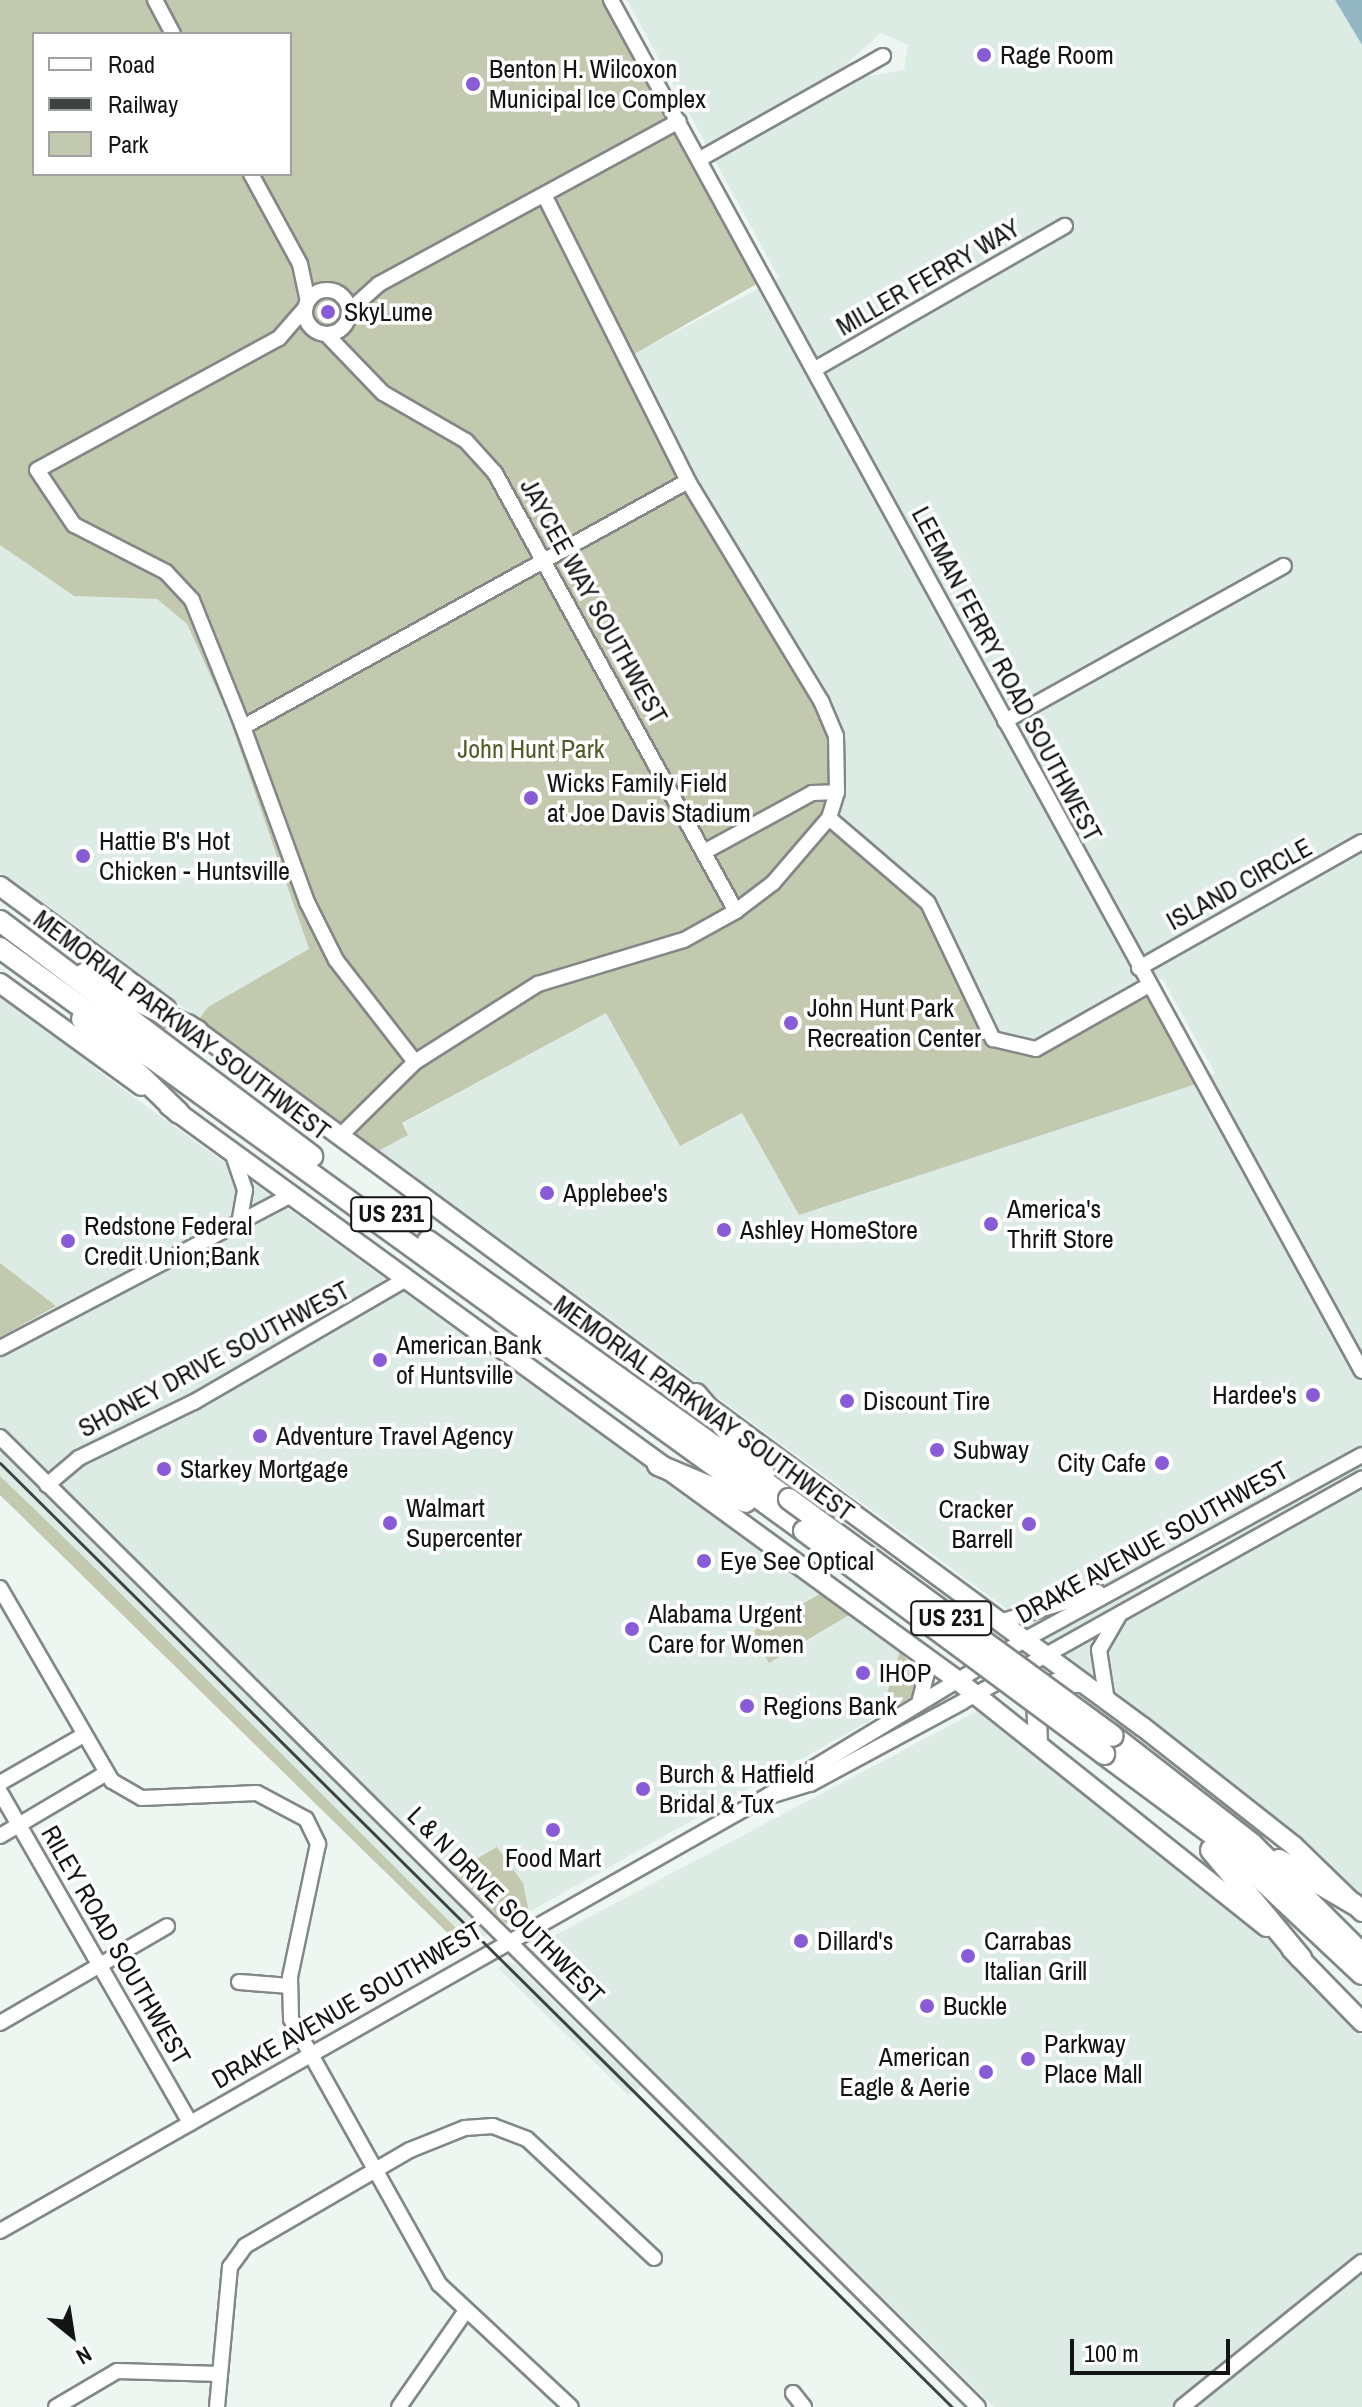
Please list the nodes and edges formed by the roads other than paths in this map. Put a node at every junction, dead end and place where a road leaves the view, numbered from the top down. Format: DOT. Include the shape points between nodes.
graph roads {
  1 [pos="155,0"];
  2 [pos="611,0"];
  3 [pos="172,32"];
  4 [pos="883,56"];
  5 [pos="679,121"];
  6 [pos="700,159"];
  7 [pos="252,176"];
  8 [pos="544,195"];
  9 [pos="1065,226"];
  10 [pos="300,264"];
  11 [pos="379,284"];
  12 [pos="337,292"];
  13 [pos="306,305"];
  14 [pos="348,318"];
  15 [pos="320,332"];
  16 [pos="279,338"];
  17 [pos="356,362"];
  18 [pos="815,369"];
  19 [pos="688,481"];
  20 [pos="547,560"];
  21 [pos="1284,566"];
  22 [pos="1005,721"];
  23 [pos="243,727"];
  24 [pos="837,792"];
  25 [pos="829,818"];
  26 [pos="1362,842"];
  27 [pos="704,852"];
  28 [pos="0,886"];
  29 [pos="736,911"];
  30 [pos="0,921"];
  31 [pos="32,944"];
  32 [pos="0,948"];
  33 [pos="1139,968"];
  34 [pos="0,983"];
  35 [pos="1149,985"];
  36 [pos="59,990"];
  37 [pos="198,1031"];
  38 [pos="415,1062"];
  39 [pos="179,1113"];
  40 [pos="341,1135"];
  41 [pos="232,1152"];
  42 [pos="292,1195"];
  43 [pos="239,1223"];
  44 [pos="406,1279"];
  45 [pos="0,1348"];
  46 [pos="1362,1371"];
  47 [pos="696,1394"];
  48 [pos="0,1437"];
  49 [pos="1362,1455"];
  50 [pos="658,1465"];
  51 [pos="1362,1478"];
  52 [pos="47,1485"];
  53 [pos="1291,1493"];
  54 [pos="789,1499"];
  55 [pos="1302,1511"];
  56 [pos="1256,1512"];
  57 [pos="804,1531"];
  58 [pos="1266,1531"];
  59 [pos="1143,1575"];
  60 [pos="0,1588"];
  61 [pos="972,1599"];
  62 [pos="1120,1613"];
  63 [pos="1003,1621"];
  64 [pos="1026,1639"];
  65 [pos="920,1654"];
  66 [pos="1046,1655"];
  67 [pos="957,1680"];
  68 [pos="1082,1683"];
  69 [pos="975,1695"];
  70 [pos="920,1700"];
  71 [pos="1107,1701"];
  72 [pos="82,1736"];
  73 [pos="1038,1743"];
  74 [pos="1108,1745"];
  75 [pos="822,1757"];
  76 [pos="105,1774"];
  77 [pos="818,1780"];
  78 [pos="0,1783"];
  79 [pos="0,1792"];
  80 [pos="762,1799"];
  81 [pos="20,1824"];
  82 [pos="0,1836"];
  83 [pos="1252,1844"];
  84 [pos="1358,1908"];
  85 [pos="167,1926"];
  86 [pos="507,1940"];
  87 [pos="1362,1954"];
  88 [pos="1301,1958"];
  89 [pos="99,1966"];
  90 [pos="1362,1974"];
  91 [pos="239,1982"];
  92 [pos="290,1986"];
  93 [pos="1362,2022"];
  94 [pos="0,2023"];
  95 [pos="309,2055"];
  96 [pos="190,2123"];
  97 [pos="371,2172"];
  98 [pos="0,2231"];
  99 [pos="654,2258"];
  100 [pos="1362,2262"];
  101 [pos="465,2312"];
  102 [pos="220,2374"];
  103 [pos="793,2393"];
  104 [pos="56,2407"];
  105 [pos="217,2407"];
  106 [pos="399,2407"];
  107 [pos="571,2407"];
  108 [pos="804,2407"];
  109 [pos="978,2407"];
  110 [pos="1182,2407"];
  1 -- 3 [label="street"];
  2 -- 5 [label="street, LEEMAN FERRY ROAD SOUTHWEST"];
  4 -- 6 [label="street"];
  5 -- 6 [label="street, LEEMAN FERRY ROAD SOUTHWEST"];
  5 -- 8 [label="street"];
  6 -- 18 [label="street, LEEMAN FERRY ROAD SOUTHWEST"];
  7 -- 10 [label="street"];
  8 -- 11 [label="street"];
  8 -- 19 [label="street"];
  9 -- 18 [label="street, MILLER FERRY WAY"];
  10 -- 12 [label="street"];
  10 -- 13 [label="street"];
  11 -- 12 [label="street"];
  11 -- 14 [label="street"];
  12 -- 13 [label="street"];
  12 -- 14 [label="street, JAYCEE WAY SOUTHWEST"];
  13 -- 15 [label="street"];
  13 -- 16 [label="street"];
  14 -- 15 [label="street"];
  14 -- 17 [label="street, JAYCEE WAY SOUTHWEST"];
  15 -- 16 [label="street"];
  15 -- 17 [label="street, JAYCEE WAY SOUTHWEST"];
  16 -- 23 [label="street" via="37,470 74,525 166,572 192,600"];
  17 -- 20 [label="street, JAYCEE WAY SOUTHWEST" via="383,393 466,441 495,473"];
  18 -- 22 [label="street, LEEMAN FERRY ROAD SOUTHWEST"];
  19 -- 20 [label="street"];
  19 -- 24 [label="street" via="821,701 836,736"];
  20 -- 23 [label="street"];
  20 -- 27 [label="street, JAYCEE WAY SOUTHWEST"];
  21 -- 22 [label="street"];
  22 -- 33 [label="street, LEEMAN FERRY ROAD SOUTHWEST"];
  23 -- 38 [label="street" via="307,902 336,960"];
  24 -- 25 [label="street"];
  24 -- 27 [label="street" via="812,793"];
  25 -- 29 [label="street" via="773,883"];
  25 -- 35 [label="street" via="928,903 993,1039 1036,1049"];
  26 -- 33 [label="street, ISLAND CIRCLE"];
  27 -- 29 [label="street, JAYCEE WAY SOUTHWEST"];
  28 -- 37 [label="main road"];
  29 -- 38 [label="street" via="684,940 538,984"];
  30 -- 31 [label="highway, MEMORIAL PARKWAY SOUTHWEST / US 231"];
  31 -- 37 [label="highway" via="124,999"];
  31 -- 54 [label="highway, MEMORIAL PARKWAY SOUTHWEST / US 231"];
  32 -- 36 [label="highway, MEMORIAL PARKWAY SOUTHWEST / US 231"];
  33 -- 35 [label="street, LEEMAN FERRY ROAD SOUTHWEST"];
  34 -- 39 [label="main road"];
  35 -- 46 [label="street, LEEMAN FERRY ROAD SOUTHWEST"];
  36 -- 39 [label="highway"];
  36 -- 57 [label="highway, MEMORIAL PARKWAY SOUTHWEST / US 231"];
  37 -- 40 [label="main road"];
  38 -- 40 [label="street"];
  39 -- 41 [label="main road"];
  40 -- 47 [label="main road"];
  41 -- 42 [label="main road"];
  41 -- 43 [label="street" via="245,1190"];
  42 -- 43 [label="street"];
  42 -- 44 [label="main road"];
  43 -- 45 [label="street"];
  44 -- 50 [label="main road"];
  44 -- 52 [label="street, SHONEY DRIVE SOUTHWEST" via="194,1402 79,1458"];
  47 -- 54 [label="highway"];
  47 -- 61 [label="main road"];
  48 -- 52 [label="street, L & N DRIVE SOUTHWEST"];
  49 -- 53 [label="street, DRAKE AVENUE SOUTHWEST"];
  50 -- 57 [label="highway"];
  50 -- 65 [label="main road"];
  51 -- 55 [label="street, DRAKE AVENUE SOUTHWEST"];
  52 -- 86 [label="street, L & N DRIVE SOUTHWEST"];
  53 -- 55 [label="street"];
  53 -- 56 [label="street, DRAKE AVENUE SOUTHWEST"];
  54 -- 74 [label="highway, MEMORIAL PARKWAY SOUTHWEST / US 231, bridge"];
  55 -- 58 [label="street, DRAKE AVENUE SOUTHWEST"];
  56 -- 58 [label="street"];
  56 -- 59 [label="street, DRAKE AVENUE SOUTHWEST"];
  57 -- 74 [label="highway, MEMORIAL PARKWAY SOUTHWEST / US 231, bridge"];
  58 -- 62 [label="street, DRAKE AVENUE SOUTHWEST"];
  59 -- 63 [label="street"];
  59 -- 64 [label="street, DRAKE AVENUE SOUTHWEST"];
  60 -- 72 [label="street"];
  61 -- 63 [label="main road"];
  61 -- 65 [label="main road" via="977,1620 968,1637 940,1653"];
  62 -- 66 [label="street, DRAKE AVENUE SOUTHWEST"];
  62 -- 71 [label="street" via="1099,1650"];
  63 -- 64 [label="main road"];
  64 -- 66 [label="main road"];
  64 -- 67 [label="street, DRAKE AVENUE SOUTHWEST"];
  65 -- 67 [label="main road"];
  65 -- 70 [label="street" via="927,1673"];
  66 -- 68 [label="main road"];
  66 -- 69 [label="street, DRAKE AVENUE SOUTHWEST"];
  67 -- 69 [label="main road"];
  67 -- 70 [label="street, DRAKE AVENUE SOUTHWEST"];
  68 -- 71 [label="main road"];
  68 -- 73 [label="main road" via="1056,1683 1036,1699"];
  69 -- 73 [label="main road"];
  69 -- 77 [label="street, DRAKE AVENUE SOUTHWEST"];
  70 -- 75 [label="street, DRAKE AVENUE SOUTHWEST"];
  71 -- 84 [label="main road" via="1294,1846"];
  72 -- 76 [label="street"];
  72 -- 78 [label="street"];
  73 -- 88 [label="main road"];
  74 -- 83 [label="highway, MEMORIAL PARKWAY SOUTHWEST / US 231"];
  74 -- 88 [label="highway" via="1201,1839"];
  74 -- 90 [label="highway, MEMORIAL PARKWAY SOUTHWEST / US 231"];
  75 -- 77 [label="street"];
  75 -- 80 [label="street, DRAKE AVENUE SOUTHWEST"];
  76 -- 81 [label="street"];
  76 -- 92 [label="street" via="142,1798 257,1793 306,1819 318,1844"];
  77 -- 80 [label="street, DRAKE AVENUE SOUTHWEST"];
  79 -- 81 [label="street, RILEY ROAD SOUTHWEST"];
  80 -- 86 [label="street, DRAKE AVENUE SOUTHWEST"];
  81 -- 82 [label="street"];
  81 -- 89 [label="street, RILEY ROAD SOUTHWEST"];
  83 -- 84 [label="highway"];
  83 -- 87 [label="highway, MEMORIAL PARKWAY SOUTHWEST / US 231"];
  85 -- 89 [label="street"];
  86 -- 95 [label="street, DRAKE AVENUE SOUTHWEST"];
  86 -- 109 [label="street, L & N DRIVE SOUTHWEST"];
  88 -- 93 [label="main road"];
  89 -- 94 [label="street"];
  89 -- 96 [label="street, RILEY ROAD SOUTHWEST"];
  91 -- 92 [label="street"];
  92 -- 95 [label="street" via="291,2019"];
  95 -- 96 [label="street, DRAKE AVENUE SOUTHWEST"];
  95 -- 97 [label="street"];
  96 -- 98 [label="street, DRAKE AVENUE SOUTHWEST"];
  97 -- 99 [label="street" via="445,2136 493,2126 527,2139"];
  97 -- 101 [label="street" via="439,2284"];
  97 -- 102 [label="street" via="245,2246 230,2267"];
  100 -- 110 [label="street"];
  101 -- 106 [label="street"];
  101 -- 107 [label="street"];
  102 -- 104 [label="street" via="117,2371"];
  102 -- 105 [label="street"];
  103 -- 108 [label="street"];
}
